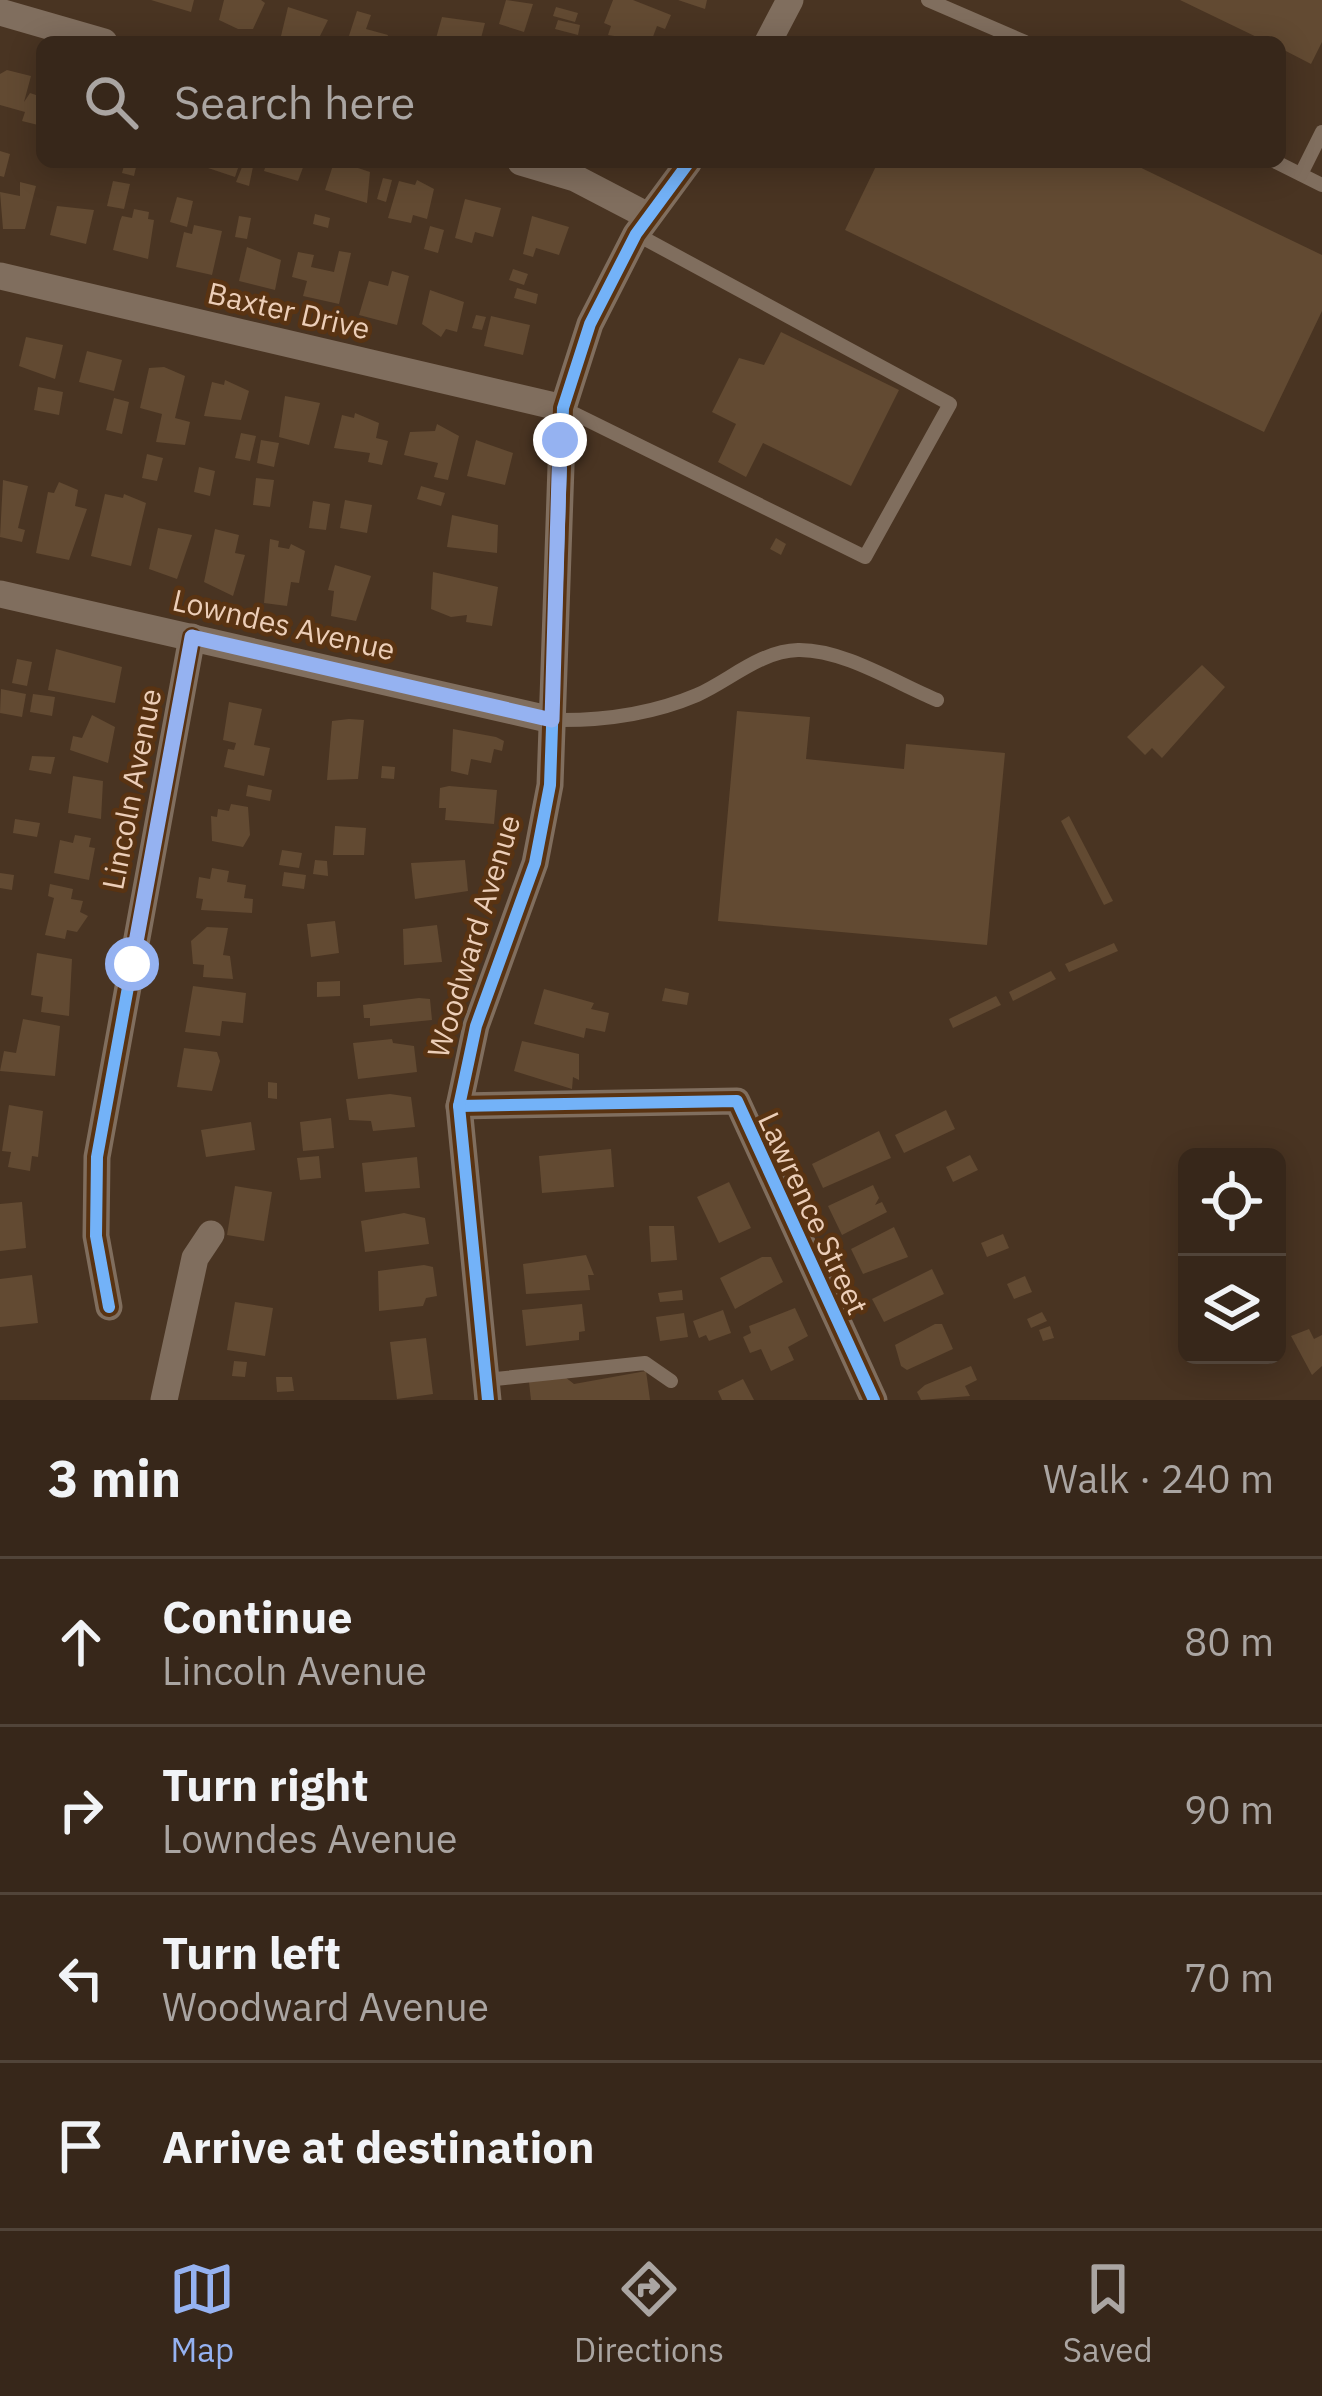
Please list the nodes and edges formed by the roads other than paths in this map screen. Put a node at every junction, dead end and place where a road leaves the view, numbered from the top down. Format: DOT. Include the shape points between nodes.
graph roads {
  1 [pos="790,0"];
  2 [pos="928,0"];
  3 [pos="0,12"];
  4 [pos="83,36"];
  5 [pos="771,36"];
  6 [pos="1011,36"];
  7 [pos="1322,132"];
  8 [pos="1286,167"];
  9 [pos="541,168"];
  10 [pos="684,168"];
  11 [pos="1301,174"];
  12 [pos="1322,185"];
  13 [pos="641,225"];
  14 [pos="0,276"];
  15 [pos="563,408"];
  16 [pos="0,594"];
  17 [pos="192,637"];
  18 [pos="937,700"];
  19 [pos="552,720"];
  20 [pos="459,1106"];
  21 [pos="212,1234"];
  22 [pos="109,1307"];
  23 [pos="670,1381"];
  24 [pos="487,1390"];
  25 [pos="164,1400"];
  26 [pos="874,1400"];
  1 -- 5 [label="street"];
  2 -- 6 [label="lane"];
  3 -- 4 [label="street"];
  7 -- 11 [label="lane"];
  8 -- 11 [label="lane"];
  9 -- 13 [label="street" via="575,178"];
  10 -- 13 [label="street, Woodward Avenue"];
  11 -- 12 [label="lane"];
  13 -- 15 [label="street, Woodward Avenue" via="590,324"];
  13 -- 15 [label="lane" via="950,404 865,557"];
  14 -- 15 [label="street, Baxter Drive"];
  15 -- 19 [label="street, Woodward Avenue"];
  16 -- 17 [label="street, Lowndes Avenue"];
  17 -- 19 [label="street, Lowndes Avenue"];
  17 -- 22 [label="street, Lincoln Avenue" via="97,1157 97,1235"];
  18 -- 19 [label="lane" via="798,650 760,659 655,710 604,721"];
  19 -- 20 [label="street, Woodward Avenue" via="535,863 476,1026"];
  20 -- 24 [label="street, Woodward Avenue"];
  20 -- 26 [label="street, Lawrence Street" via="737,1101"];
  21 -- 25 [label="street" via="195,1258"];
  23 -- 24 [label="lane" via="645,1364"];
}
